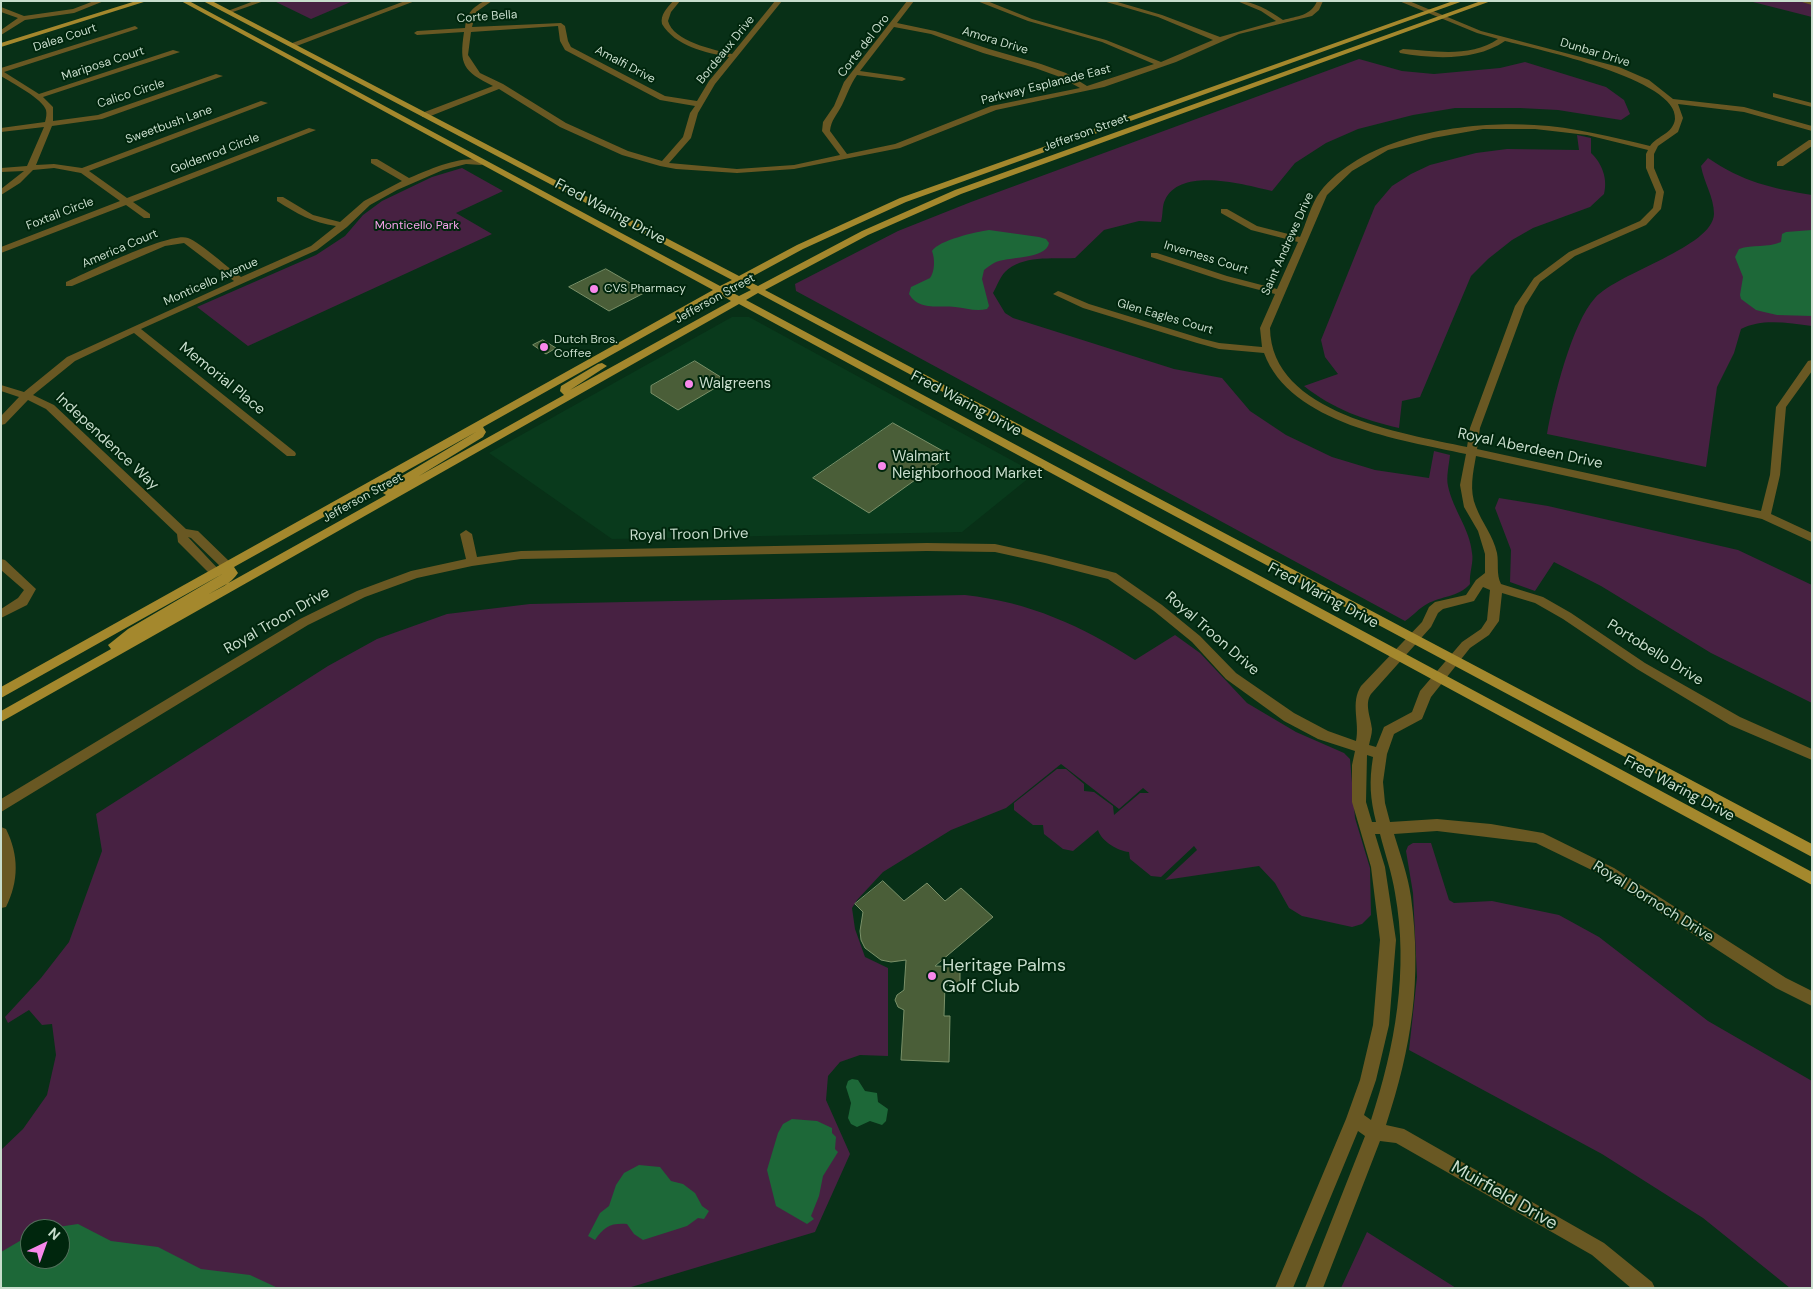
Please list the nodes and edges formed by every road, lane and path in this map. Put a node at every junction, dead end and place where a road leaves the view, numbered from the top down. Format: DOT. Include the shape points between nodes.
graph roads {
  1 [pos="100,1"];
  2 [pos="144,1"];
  3 [pos="184,1"];
  4 [pos="206,1"];
  5 [pos="260,1"];
  6 [pos="412,1"];
  7 [pos="489,1"];
  8 [pos="677,1"];
  9 [pos="779,1"];
  10 [pos="911,1"];
  11 [pos="980,1"];
  12 [pos="1106,1"];
  13 [pos="1240,1"];
  14 [pos="1320,1"];
  15 [pos="1402,1"];
  16 [pos="1416,1"];
  17 [pos="1460,1"];
  18 [pos="1488,1"];
  19 [pos="1804,1"];
  20 [pos="1812,3"];
  21 [pos="1,9"];
  22 [pos="228,12"];
  23 [pos="1440,13"];
  24 [pos="23,18"];
  25 [pos="1282,22"];
  26 [pos="559,24"];
  27 [pos="894,25"];
  28 [pos="135,28"];
  29 [pos="468,29"];
  30 [pos="1,33"];
  31 [pos="417,33"];
  32 [pos="1505,38"];
  33 [pos="1218,39"];
  34 [pos="1,45"];
  35 [pos="291,45"];
  36 [pos="1404,51"];
  37 [pos="176,52"];
  38 [pos="734,56"];
  39 [pos="1160,64"];
  40 [pos="1,72"];
  41 [pos="856,73"];
  42 [pos="219,76"];
  43 [pos="902,80"];
  44 [pos="503,88"];
  45 [pos="1086,89"];
  46 [pos="1776,95"];
  47 [pos="37,98"];
  48 [pos="367,100"];
  49 [pos="1672,101"];
  50 [pos="264,103"];
  51 [pos="699,104"];
  52 [pos="1812,105"];
  53 [pos="445,114"];
  54 [pos="429,117"];
  55 [pos="49,125"];
  56 [pos="1812,129"];
  57 [pos="1,130"];
  58 [pos="312,130"];
  59 [pos="1812,142"];
  60 [pos="1652,149"];
  61 [pos="466,154"];
  62 [pos="845,157"];
  63 [pos="374,161"];
  64 [pos="481,162"];
  65 [pos="663,164"];
  66 [pos="1780,164"];
  67 [pos="31,168"];
  68 [pos="1,170"];
  69 [pos="83,171"];
  70 [pos="435,171"];
  71 [pos="536,173"];
  72 [pos="410,182"];
  73 [pos="1,193"];
  74 [pos="280,199"];
  75 [pos="127,202"];
  76 [pos="567,208"];
  77 [pos="1224,212"];
  78 [pos="147,216"];
  79 [pos="344,224"];
  80 [pos="631,224"];
  81 [pos="1303,241"];
  82 [pos="1,250"];
  83 [pos="1154,255"];
  84 [pos="738,280"];
  85 [pos="241,282"];
  86 [pos="69,284"];
  87 [pos="720,290"];
  88 [pos="757,290"];
  89 [pos="1280,292"];
  90 [pos="1058,294"];
  91 [pos="738,300"];
  92 [pos="135,329"];
  93 [pos="621,346"];
  94 [pos="1267,350"];
  95 [pos="1812,363"];
  96 [pos="1,388"];
  97 [pos="572,394"];
  98 [pos="26,397"];
  99 [pos="1,422"];
  100 [pos="477,427"];
  101 [pos="1470,452"];
  102 [pos="291,454"];
  103 [pos="1765,516"];
  104 [pos="331,530"];
  105 [pos="183,533"];
  106 [pos="466,534"];
  107 [pos="1812,538"];
  108 [pos="472,562"];
  109 [pos="1,563"];
  110 [pos="228,567"];
  111 [pos="216,574"];
  112 [pos="1491,574"];
  113 [pos="1480,583"];
  114 [pos="1496,588"];
  115 [pos="1,614"];
  116 [pos="1413,639"];
  117 [pos="1399,656"];
  118 [pos="1454,660"];
  119 [pos="1439,678"];
  120 [pos="53,688"];
  121 [pos="1,693"];
  122 [pos="1,717"];
  123 [pos="1361,747"];
  124 [pos="1380,754"];
  125 [pos="1812,755"];
  126 [pos="1,806"];
  127 [pos="1366,828"];
  128 [pos="1385,828"];
  129 [pos="1,833"];
  130 [pos="1812,851"];
  131 [pos="1812,879"];
  132 [pos="1,902"];
  133 [pos="1812,999"];
  134 [pos="1357,1112"];
  135 [pos="1377,1126"];
  136 [pos="1284,1288"];
  137 [pos="1314,1288"];
  138 [pos="1646,1288"];
  1 -- 24 [label="street" via="74,11"];
  2 -- 34 [label="main road"];
  3 -- 48 [label="main road, Fred Waring Drive"];
  4 -- 22 [label="main road, Fred Waring Drive"];
  5 -- 22 [label="street"];
  6 -- 35 [label="street"];
  7 -- 29 [label="street, Parkway Esplanade East" via="473,11"];
  8 -- 38 [label="street" via="665,18 664,24 670,31 710,52"];
  9 -- 38 [label="street, Bordeaux Drive"];
  10 -- 27 [label="street, Corte del Oro"];
  11 -- 39 [label="street" via="1030,20 1112,44"];
  12 -- 33 [label="street" via="1160,16"];
  13 -- 25 [label="street"];
  14 -- 25 [label="street, Parkway Esplanade East" via="1310,15"];
  15 -- 23 [label="street"];
  16 -- 23 [label="street"];
  17 -- 23 [label="main road, Jefferson Street"];
  18 -- 23 [label="main road, Jefferson Street"];
  19 -- 20 [label="street"];
  21 -- 24 [label="street"];
  22 -- 35 [label="main road, Fred Waring Drive"];
  23 -- 32 [label="street, Dunbar Drive" via="1479,32"];
  23 -- 84 [label="main road, Jefferson Street" via="903,200 816,239"];
  23 -- 88 [label="main road, Jefferson Street" via="958,192 865,233"];
  24 -- 30 [label="street"];
  25 -- 33 [label="street, Parkway Esplanade East"];
  26 -- 29 [label="street, Corte Bella"];
  26 -- 51 [label="street, Amalfi Drive" via="568,48 663,98"];
  27 -- 41 [label="street, Corte del Oro"];
  27 -- 45 [label="street, Amora Drive" via="933,32 1038,66 1063,75"];
  28 -- 40 [label="street, Dalea Court"];
  29 -- 31 [label="street, Corte Bella"];
  29 -- 44 [label="street, Parkway Esplanade East" via="464,54 467,62 477,75"];
  32 -- 36 [label="street" via="1482,51"];
  32 -- 49 [label="street, Dunbar Drive" via="1616,70 1646,82"];
  33 -- 39 [label="street, Parkway Esplanade East"];
  35 -- 54 [label="main road, Fred Waring Drive"];
  37 -- 47 [label="street, Mariposa Court"];
  38 -- 51 [label="street, Bordeaux Drive"];
  39 -- 45 [label="street, Parkway Esplanade East"];
  40 -- 47 [label="street"];
  41 -- 43 [label="street"];
  41 -- 62 [label="street, Corte del Oro" via="827,122 826,131"];
  42 -- 55 [label="street, Calico Circle" via="107,114"];
  44 -- 53 [label="street"];
  44 -- 54 [label="street"];
  44 -- 65 [label="street, Parkway Esplanade East" via="562,125 625,153"];
  45 -- 62 [label="street, Parkway Esplanade East" via="994,108 897,146"];
  46 -- 52 [label="street"];
  47 -- 55 [label="street" via="51,113"];
  48 -- 54 [label="main road" via="421,120"];
  48 -- 61 [label="main road, Fred Waring Drive"];
  49 -- 56 [label="street" via="1740,107"];
  49 -- 60 [label="street" via="1678,113 1677,128"];
  50 -- 69 [label="street, Sweetbush Lane"];
  51 -- 65 [label="street, Bordeaux Drive" via="688,138"];
  53 -- 54 [label="main road"];
  54 -- 71 [label="main road, Fred Waring Drive"];
  55 -- 57 [label="street, Calico Circle"];
  55 -- 67 [label="street"];
  58 -- 75 [label="street, Goldenrod Circle"];
  59 -- 66 [label="street"];
  60 -- 81 [label="street, Saint Andrews Drive" via="1587,133 1535,127 1483,127 1385,148 1349,169 1323,194"];
  60 -- 101 [label="street" via="1650,168 1660,192 1657,209 1634,228 1561,261 1528,292 1475,428"];
  61 -- 64 [label="main road, Fred Waring Drive"];
  61 -- 70 [label="street, Monticello Avenue"];
  61 -- 71 [label="main road" via="482,153"];
  62 -- 65 [label="street, Parkway Esplanade East" via="767,170 712,170"];
  63 -- 72 [label="street"];
  64 -- 70 [label="street, Monticello Avenue" via="467,162"];
  64 -- 76 [label="main road, Fred Waring Drive"];
  67 -- 68 [label="street"];
  67 -- 69 [label="street" via="54,166"];
  67 -- 73 [label="street"];
  69 -- 75 [label="street"];
  70 -- 72 [label="street, Monticello Avenue"];
  71 -- 80 [label="main road, Fred Waring Drive"];
  72 -- 79 [label="street, Monticello Avenue" via="368,202"];
  74 -- 79 [label="street" via="312,219"];
  75 -- 78 [label="street"];
  75 -- 82 [label="street, Foxtail Circle"];
  76 -- 80 [label="main road" via="576,204 584,206"];
  76 -- 87 [label="main road, Fred Waring Drive"];
  77 -- 81 [label="street" via="1254,228"];
  79 -- 85 [label="street, Monticello Avenue" via="314,248"];
  80 -- 84 [label="main road, Fred Waring Drive"];
  81 -- 89 [label="street, Saint Andrews Drive"];
  83 -- 89 [label="street, Inverness Court"];
  84 -- 87 [label="main road, Jefferson Street"];
  84 -- 88 [label="main road, Fred Waring Drive"];
  85 -- 86 [label="street, America Court" via="182,240 162,244"];
  85 -- 92 [label="street, Monticello Avenue"];
  87 -- 91 [label="main road, Fred Waring Drive"];
  87 -- 93 [label="main road, Jefferson Street"];
  88 -- 91 [label="main road, Jefferson Street"];
  88 -- 116 [label="main road, Fred Waring Drive"];
  89 -- 94 [label="street, Saint Andrews Drive" via="1265,328"];
  90 -- 94 [label="street, Glen Eagles Court" via="1086,306 1200,341"];
  91 -- 97 [label="main road, Jefferson Street"];
  91 -- 117 [label="main road, Fred Waring Drive"];
  92 -- 98 [label="street, Monticello Avenue" via="71,360"];
  92 -- 102 [label="street, Memorial Place"];
  93 -- 97 [label="main road" via="604,365 565,388"];
  93 -- 100 [label="main road, Jefferson Street"];
  94 -- 101 [label="street, Royal Aberdeen Drive" via="1277,371 1298,394 1327,411 1374,428"];
  95 -- 103 [label="street" via="1781,407 1774,475"];
  96 -- 98 [label="street, Independence Way"];
  97 -- 104 [label="main road, Jefferson Street"];
  98 -- 99 [label="street, Monticello Avenue"];
  98 -- 105 [label="street, Independence Way" via="50,407"];
  100 -- 104 [label="main road" via="481,432 479,435 402,480"];
  100 -- 110 [label="main road, Jefferson Street"];
  101 -- 103 [label="street, Royal Aberdeen Drive"];
  101 -- 112 [label="street" via="1467,496 1488,542"];
  103 -- 107 [label="street, Royal Aberdeen Drive"];
  104 -- 120 [label="main road, Jefferson Street"];
  105 -- 110 [label="street, Independence Way" via="194,534"];
  105 -- 111 [label="street, Independence Way" via="182,540"];
  106 -- 108 [label="street"];
  108 -- 123 [label="street, Royal Troon Drive" via="521,555 927,546 995,548 1112,576 1158,608 1196,639 1232,676 1289,717 1323,735"];
  108 -- 126 [label="street, Royal Troon Drive" via="415,574 361,594 304,622"];
  109 -- 115 [label="street" via="30,589 17,606"];
  110 -- 111 [label="main road, Jefferson Street"];
  110 -- 120 [label="main road" via="232,573 224,580 132,632"];
  111 -- 121 [label="main road, Jefferson Street"];
  112 -- 113 [label="street"];
  112 -- 114 [label="street"];
  113 -- 114 [label="street, Portobello Drive"];
  113 -- 116 [label="street" via="1470,598 1439,605 1433,610 1427,624"];
  114 -- 118 [label="street" via="1490,627 1466,645"];
  114 -- 125 [label="street, Portobello Drive" via="1539,600 1641,666 1735,721"];
  116 -- 117 [label="street"];
  116 -- 118 [label="main road, Fred Waring Drive"];
  117 -- 119 [label="main road, Fred Waring Drive"];
  117 -- 123 [label="street" via="1362,696 1365,729"];
  118 -- 119 [label="street"];
  118 -- 130 [label="main road, Fred Waring Drive"];
  119 -- 124 [label="street" via="1425,695 1417,715 1389,731"];
  119 -- 131 [label="main road, Fred Waring Drive"];
  120 -- 122 [label="main road, Jefferson Street"];
  123 -- 124 [label="street, Royal Troon Drive"];
  123 -- 127 [label="street" via="1358,788"];
  124 -- 128 [label="street" via="1377,793"];
  127 -- 128 [label="street, Royal Dornoch Drive"];
  127 -- 134 [label="street" via="1378,867 1388,940 1381,1025"];
  128 -- 133 [label="street, Royal Dornoch Drive" via="1437,825 1538,837 1609,872 1781,983"];
  128 -- 135 [label="street" via="1403,895 1408,979 1402,1032 1391,1084"];
  129 -- 132 [label="street" via="9,856 8,883"];
  134 -- 135 [label="street, Muirfield Drive"];
  134 -- 136 [label="street"];
  135 -- 137 [label="street"];
  135 -- 138 [label="street, Muirfield Drive" via="1598,1249"];
}
